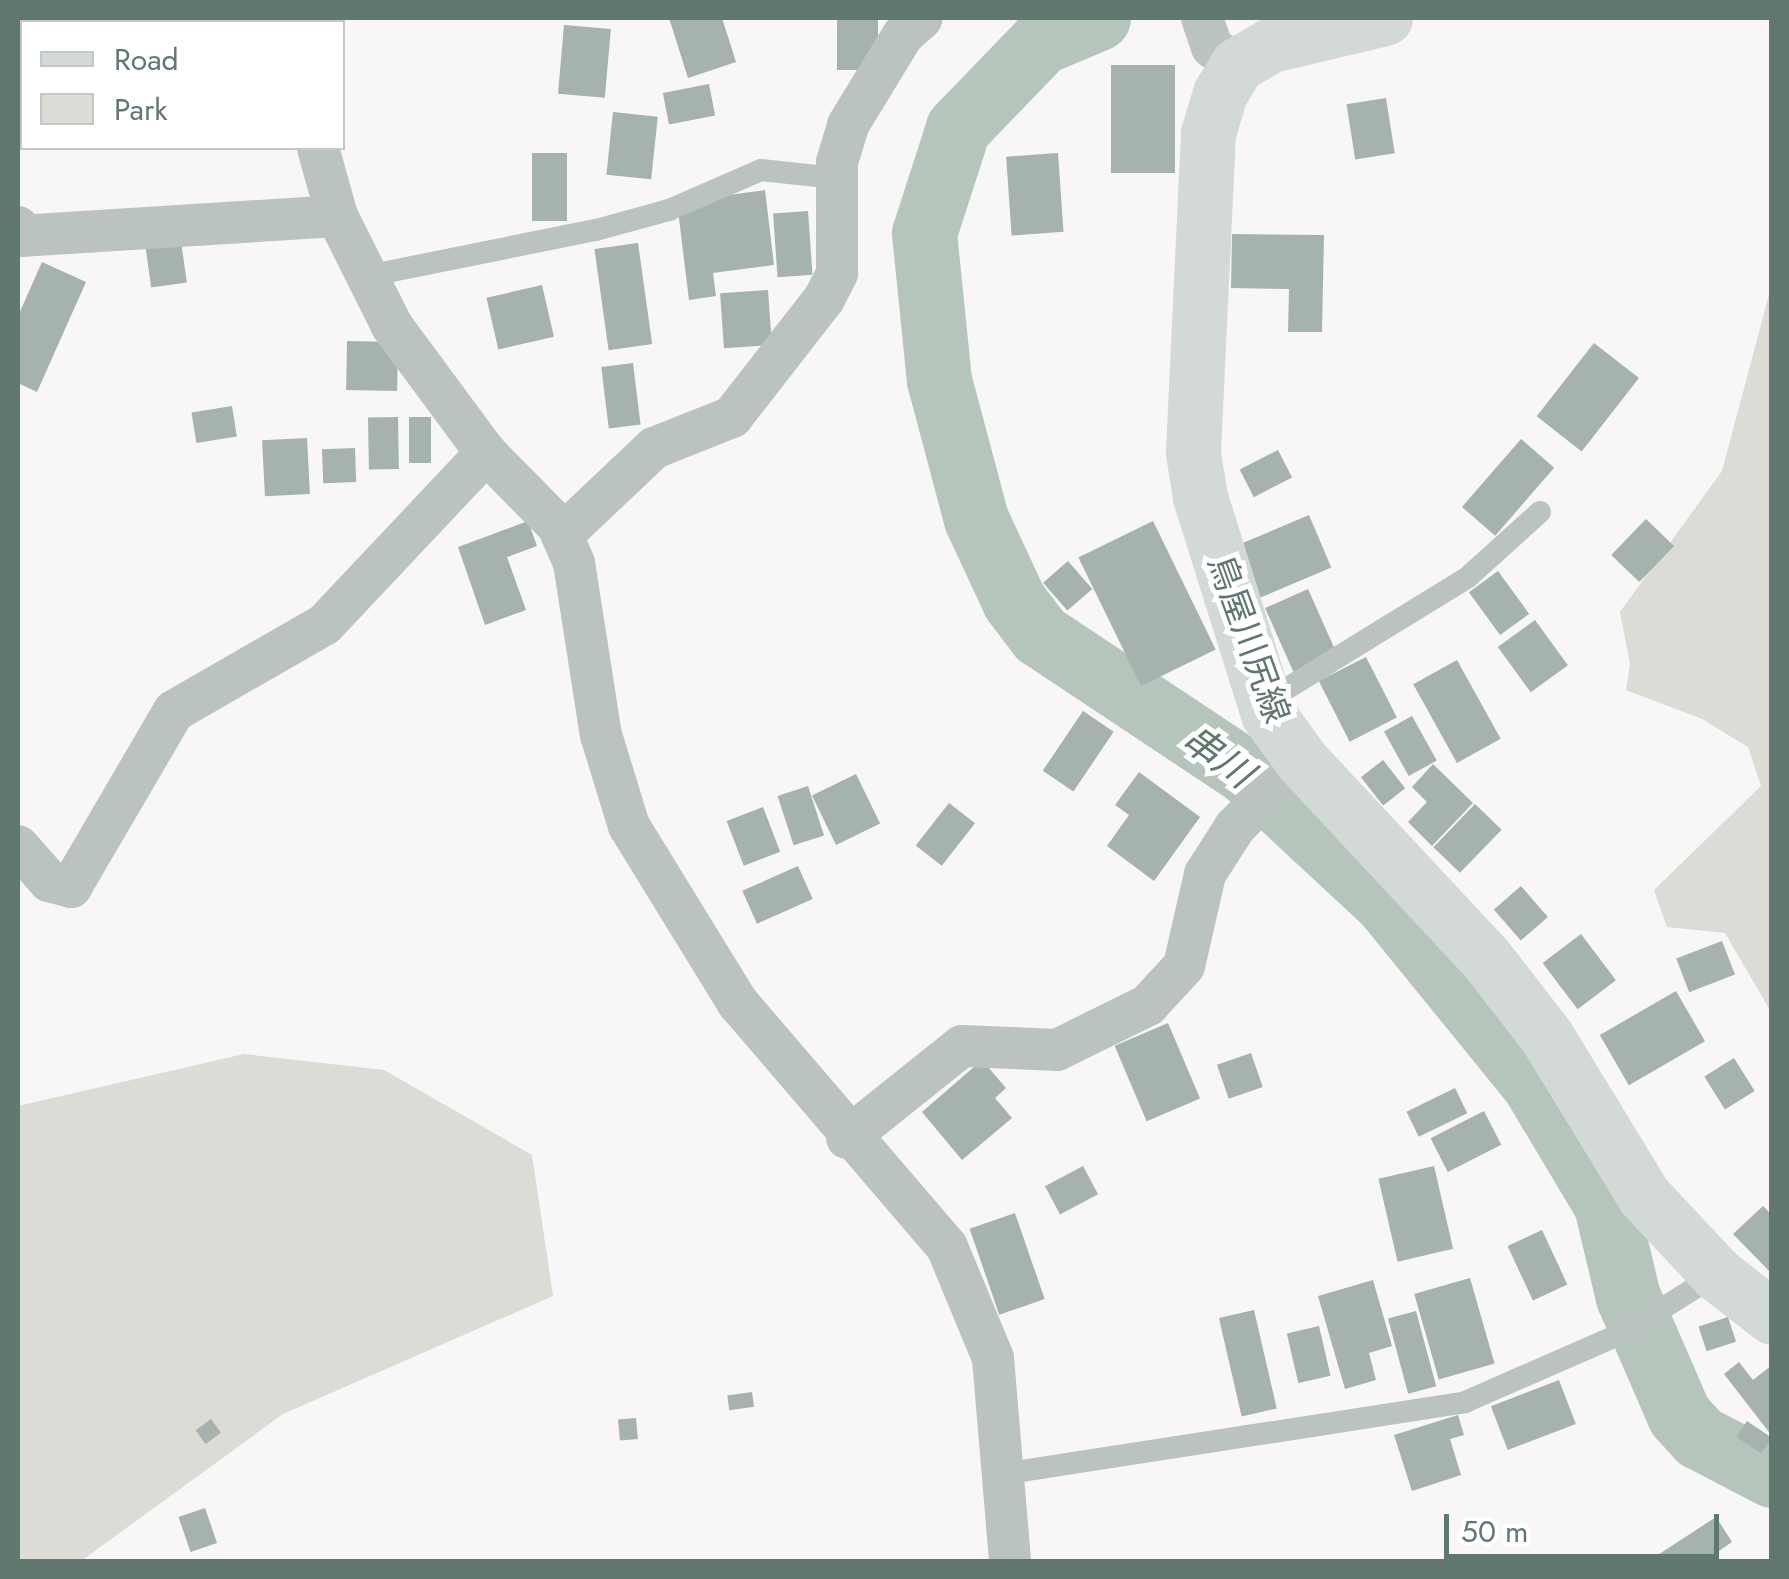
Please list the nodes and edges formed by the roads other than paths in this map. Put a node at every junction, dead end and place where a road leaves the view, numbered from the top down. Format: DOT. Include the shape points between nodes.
graph roads {
  1 [pos="922,18"];
  2 [pos="1202,18"];
  3 [pos="1385,18"];
  4 [pos="1237,65"];
  5 [pos="319,150"];
  6 [pos="836,178"];
  7 [pos="337,216"];
  8 [pos="18,227"];
  9 [pos="367,276"];
  10 [pos="486,453"];
  11 [pos="1540,512"];
  12 [pos="562,535"];
  13 [pos="1264,702"];
  14 [pos="1293,769"];
  15 [pos="18,846"];
  16 [pos="847,1138"];
  17 [pos="1700,1286"];
  18 [pos="1772,1317"];
  19 [pos="1002,1474"];
  20 [pos="1010,1562"];
  1 -- 6 [label="street" via="903,35 848,124"];
  2 -- 4 [label="street" via="1212,47"];
  3 -- 4 [label="main road" via="1271,45"];
  4 -- 13 [label="main road, 鳥屋川尻線" via="1208,133 1193,452 1200,496"];
  5 -- 7 [label="street"];
  6 -- 9 [label="lane" via="761,170 669,210 596,230"];
  6 -- 12 [label="street" via="837,273 774,371 732,417 641,459"];
  7 -- 8 [label="street" via="20,236"];
  7 -- 9 [label="street"];
  9 -- 10 [label="street" via="392,326"];
  10 -- 12 [label="street"];
  10 -- 15 [label="street" via="325,624 174,711 70,888 49,881"];
  11 -- 13 [label="lane" via="1468,577"];
  12 -- 16 [label="street" via="574,562 601,735 628,826 738,1003"];
  13 -- 14 [label="main road, 鳥屋川尻線"];
  14 -- 16 [label="street" via="1235,826 1200,885 1184,966 1148,1005 1057,1050 962,1046"];
  14 -- 17 [label="main road, 鳥屋川尻線" via="1486,957 1547,1037"];
  16 -- 19 [label="street" via="947,1247 993,1358"];
  17 -- 18 [label="main road, 鳥屋川尻線"];
  17 -- 19 [label="lane" via="1625,1332 1465,1402"];
  19 -- 20 [label="street"];
}
